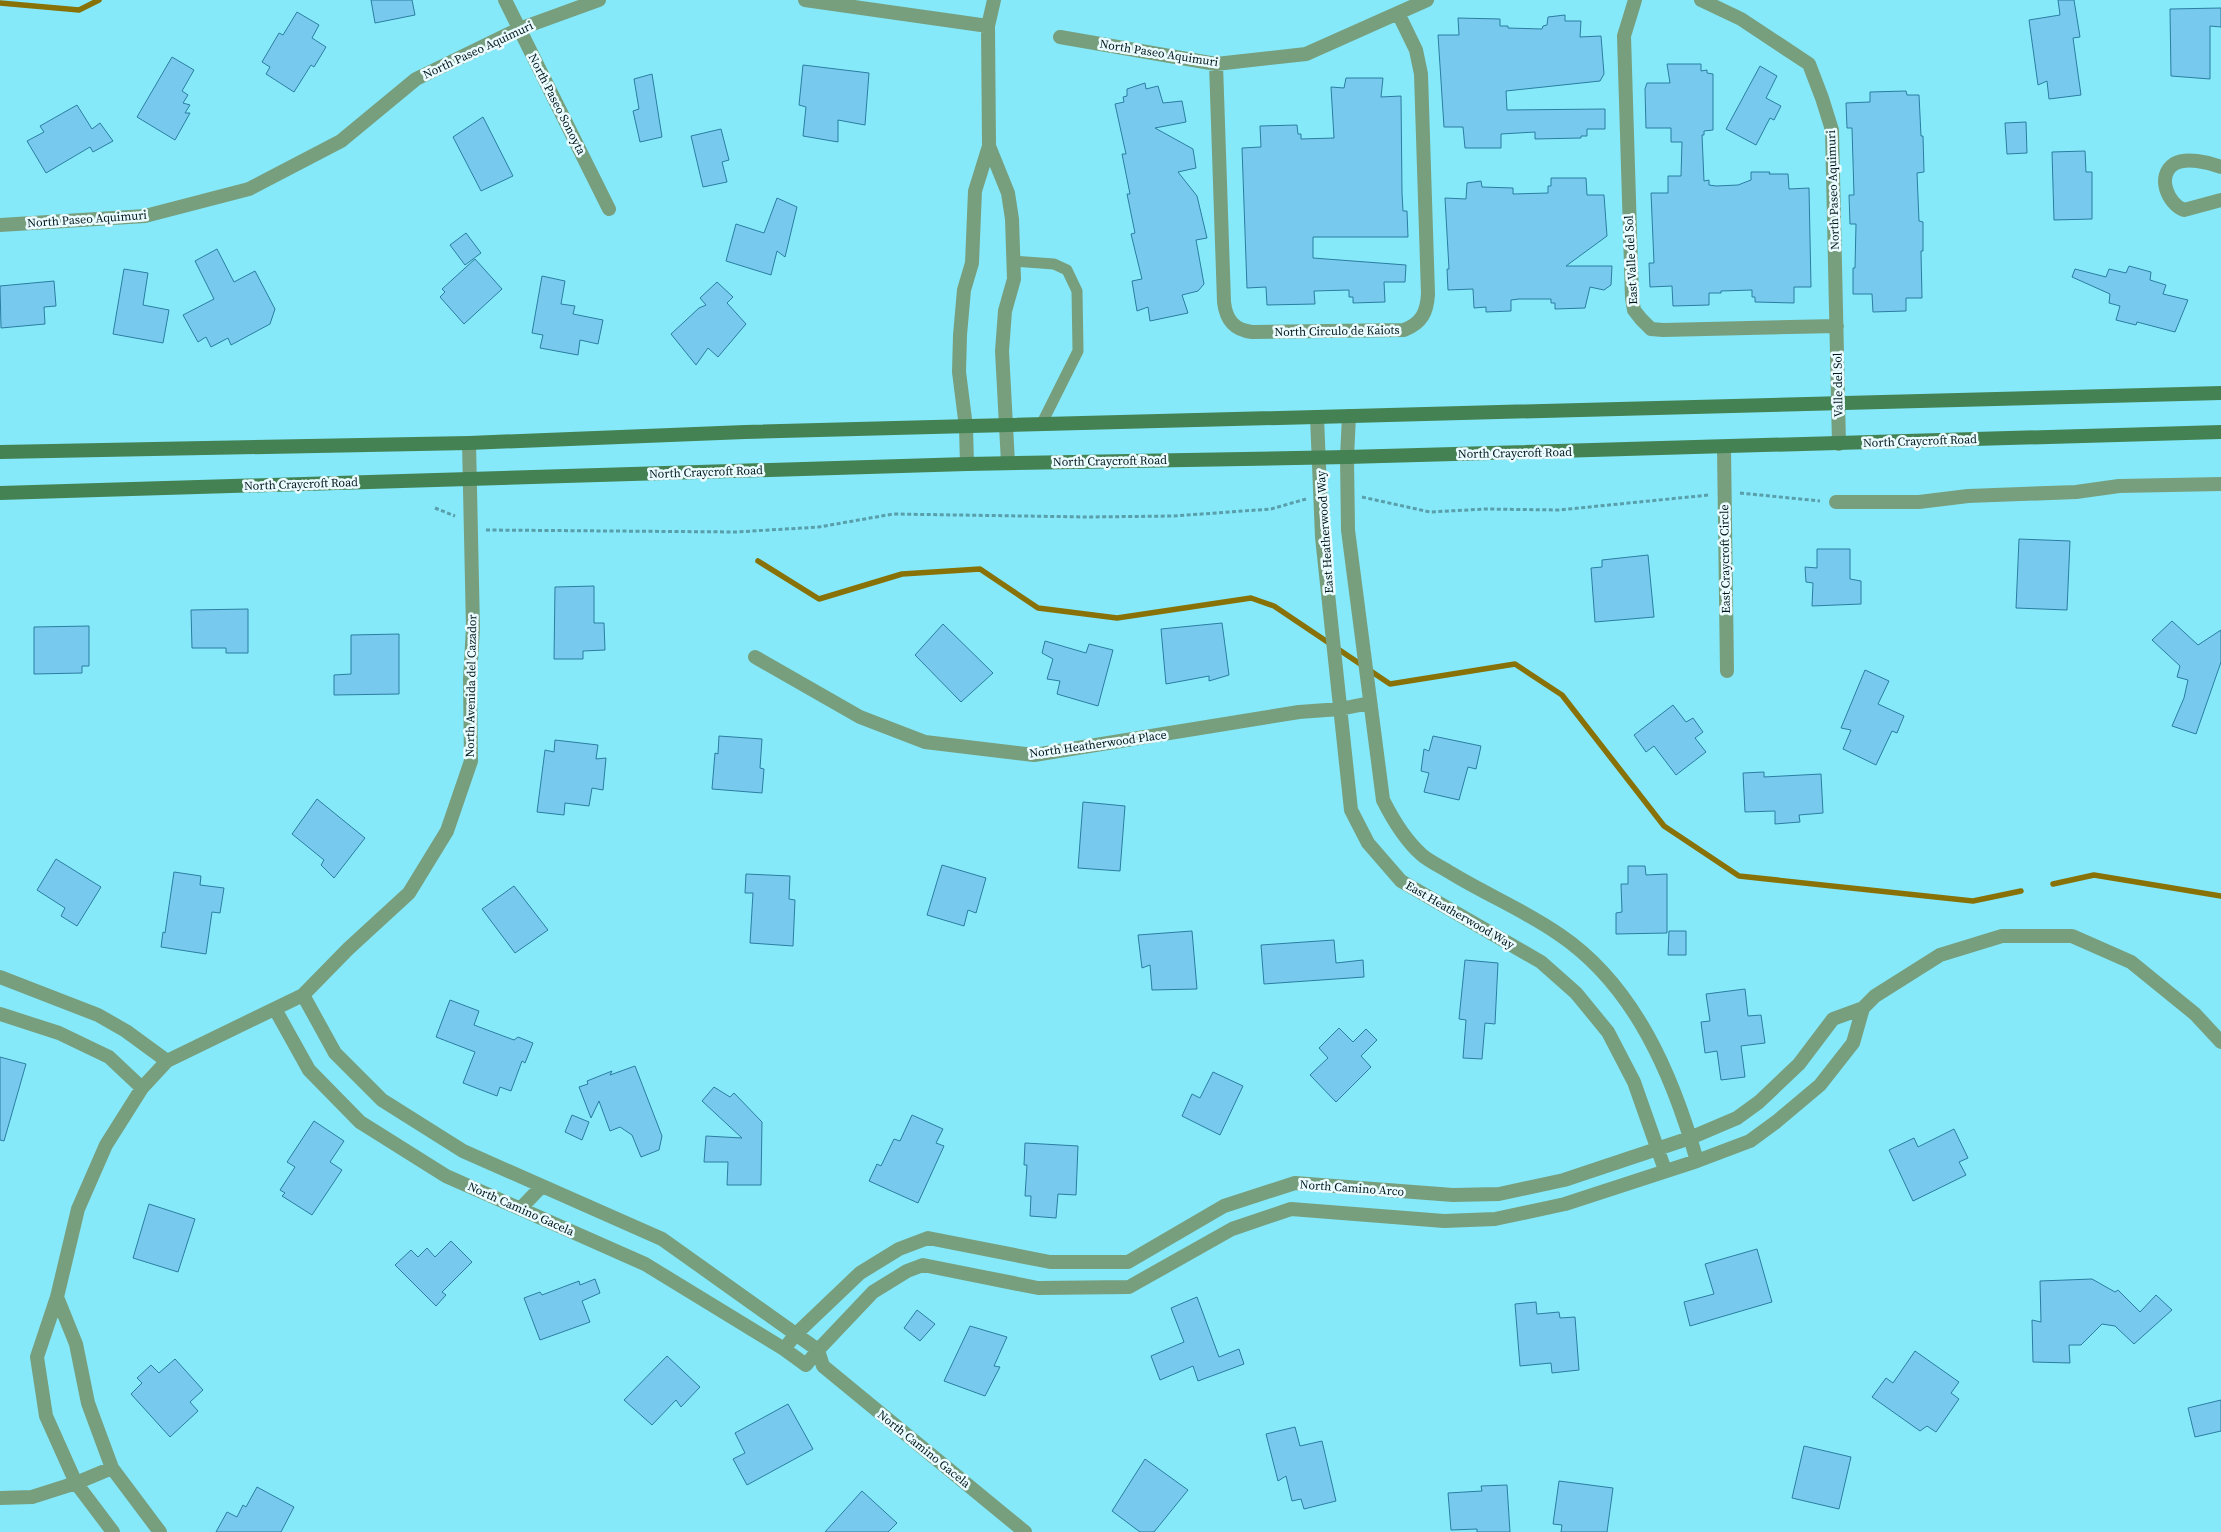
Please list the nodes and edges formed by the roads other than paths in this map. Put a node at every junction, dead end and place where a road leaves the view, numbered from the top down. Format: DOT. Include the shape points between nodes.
graph roads {
  1 [pos="505,0"];
  2 [pos="600,0"];
  3 [pos="806,0"];
  4 [pos="994,0"];
  5 [pos="1427,0"];
  6 [pos="1635,0"];
  7 [pos="1701,0"];
  8 [pos="1398,13"];
  9 [pos="988,26"];
  10 [pos="519,29"];
  11 [pos="1060,37"];
  12 [pos="1216,64"];
  13 [pos="989,146"];
  14 [pos="2221,167"];
  15 [pos="2221,200"];
  16 [pos="609,209"];
  17 [pos="0,225"];
  18 [pos="1014,261"];
  19 [pos="1837,326"];
  20 [pos="2221,394"];
  21 [pos="1838,404"];
  22 [pos="1349,416"];
  23 [pos="1318,417"];
  24 [pos="966,426"];
  25 [pos="1006,426"];
  26 [pos="1041,426"];
  27 [pos="2221,432"];
  28 [pos="469,443"];
  29 [pos="1838,444"];
  30 [pos="1724,448"];
  31 [pos="0,452"];
  32 [pos="1347,457"];
  33 [pos="1320,458"];
  34 [pos="1008,463"];
  35 [pos="967,464"];
  36 [pos="468,480"];
  37 [pos="2221,484"];
  38 [pos="0,493"];
  39 [pos="1836,502"];
  40 [pos="755,657"];
  41 [pos="1727,671"];
  42 [pos="1370,703"];
  43 [pos="1340,709"];
  44 [pos="0,977"];
  45 [pos="303,995"];
  46 [pos="1863,1008"];
  47 [pos="275,1009"];
  48 [pos="0,1014"];
  49 [pos="2221,1042"];
  50 [pos="167,1061"];
  51 [pos="142,1088"];
  52 [pos="1690,1138"];
  53 [pos="1659,1148"];
  54 [pos="1697,1161"];
  55 [pos="1665,1170"];
  56 [pos="542,1186"];
  57 [pos="521,1208"];
  58 [pos="57,1297"];
  59 [pos="796,1334"];
  60 [pos="784,1349"];
  61 [pos="818,1350"];
  62 [pos="806,1365"];
  63 [pos="823,1366"];
  64 [pos="112,1468"];
  65 [pos="76,1483"];
  66 [pos="0,1498"];
  67 [pos="113,1532"];
  68 [pos="160,1532"];
  69 [pos="1025,1532"];
  1 -- 10 [label="street, North Paseo Sonoyta"];
  2 -- 10 [label="street, North Paseo Aquimuri"];
  3 -- 9 [label="street"];
  4 -- 9 [label="street"];
  5 -- 8 [label="street, North Paseo Aquimuri"];
  6 -- 19 [label="street, East Valle del Sol" via="1624,36 1628,232 1634,310 1651,329 1663,330"];
  7 -- 19 [label="street, North Paseo Aquimuri" via="1741,19 1809,64 1832,130"];
  8 -- 12 [label="street, North Paseo Aquimuri" via="1306,54"];
  8 -- 12 [label="street, North Circulo de Kaiots" via="1416,50 1422,74 1428,294 1423,317 1404,330 1252,332 1231,324 1224,302"];
  9 -- 13 [label="street"];
  10 -- 16 [label="street, North Paseo Sonoyta"];
  10 -- 17 [label="street, North Paseo Aquimuri" via="416,80 341,140 249,189 145,216"];
  11 -- 12 [label="street, North Paseo Aquimuri"];
  13 -- 18 [label="street" via="1008,193"];
  13 -- 24 [label="street" via="975,191 972,263 964,290 960,334 959,372"];
  14 -- 15 [label="street" via="2187,160 2174,164 2165,184 2172,202 2184,210"];
  18 -- 25 [label="street" via="1002,351"];
  18 -- 26 [label="lane" via="1054,264 1067,270 1077,291 1078,351"];
  19 -- 21 [label="street, Valle del Sol"];
  20 -- 21 [label="main road"];
  21 -- 22 [label="main road"];
  21 -- 29 [label="street, Valle del Sol"];
  22 -- 23 [label="main road"];
  22 -- 32 [label="street, East Heatherwood Way"];
  23 -- 26 [label="main road"];
  23 -- 33 [label="street, East Heatherwood Way"];
  24 -- 25 [label="main road"];
  24 -- 28 [label="main road"];
  24 -- 35 [label="street"];
  25 -- 26 [label="main road"];
  25 -- 34 [label="street"];
  27 -- 29 [label="main road, North Craycroft Road"];
  28 -- 31 [label="main road"];
  28 -- 36 [label="street, North Avenida del Cazador"];
  29 -- 30 [label="main road, North Craycroft Road"];
  30 -- 32 [label="main road, North Craycroft Road"];
  30 -- 41 [label="street, East Craycroft Circle"];
  32 -- 33 [label="main road, North Craycroft Road"];
  32 -- 42 [label="street, East Heatherwood Way" via="1348,530"];
  33 -- 34 [label="main road, North Craycroft Road"];
  33 -- 43 [label="street, East Heatherwood Way" via="1322,537"];
  34 -- 35 [label="main road, North Craycroft Road"];
  35 -- 36 [label="main road, North Craycroft Road"];
  36 -- 38 [label="main road, North Craycroft Road"];
  36 -- 45 [label="street, North Avenida del Cazador" via="473,628 471,761 446,831 409,893"];
  37 -- 39 [label="street" via="2119,486 2076,492 1968,496 1918,502"];
  40 -- 43 [label="street, North Heatherwood Place" via="860,717 925,742 1034,755 1299,712"];
  42 -- 43 [label="street, North Heatherwood Place"];
  42 -- 52 [label="street, East Heatherwood Way" via="1383,800 1395,824 1423,855 1561,935 1600,969 1636,1014 1664,1069"];
  43 -- 53 [label="street, East Heatherwood Way" via="1351,810 1368,843 1401,881 1541,962 1576,992 1608,1032 1634,1082"];
  44 -- 50 [label="street" via="98,1014"];
  45 -- 47 [label="street, North Avenida del Cazador"];
  45 -- 56 [label="street" via="335,1052 382,1100 463,1151"];
  46 -- 49 [label="street, North Camino Arco" via="1875,996 1940,955 2002,936 2072,936 2131,962 2195,1014"];
  46 -- 52 [label="street, North Camino Arco" via="1833,1019 1799,1064 1759,1102 1737,1118"];
  46 -- 54 [label="street, North Camino Arco" via="1853,1043 1820,1085 1750,1140"];
  47 -- 50 [label="street, North Avenida del Cazador"];
  47 -- 57 [label="street, North Camino Gacela" via="309,1070 360,1122 446,1176"];
  48 -- 51 [label="street" via="59,1033 109,1057"];
  50 -- 51 [label="street, North Avenida del Cazador"];
  51 -- 58 [label="street, North Avenida del Cazador" via="106,1145 78,1209"];
  52 -- 53 [label="street, North Camino Arco"];
  52 -- 54 [label="street, East Heatherwood Way"];
  53 -- 55 [label="street, East Heatherwood Way"];
  53 -- 59 [label="street, North Camino Arco" via="1564,1180 1499,1194 1453,1195 1295,1183 1224,1206 1128,1262 1050,1262 928,1238 899,1249 860,1273"];
  54 -- 55 [label="street, North Camino Arco"];
  55 -- 61 [label="street, North Camino Arco" via="1565,1204 1496,1219 1444,1221 1291,1209 1232,1229 1129,1287 1038,1288 923,1265 873,1292"];
  56 -- 57 [label="street"];
  56 -- 59 [label="street" via="662,1239"];
  57 -- 60 [label="street, North Camino Gacela" via="645,1264"];
  58 -- 64 [label="street" via="76,1344 88,1403"];
  58 -- 65 [label="street, North Avenida del Cazador" via="37,1357 46,1416"];
  59 -- 60 [label="street, North Camino Arco"];
  59 -- 61 [label="street"];
  60 -- 62 [label="street, North Camino Gacela"];
  61 -- 62 [label="street, North Camino Arco"];
  61 -- 63 [label="street"];
  62 -- 63 [label="street"];
  63 -- 69 [label="street, North Camino Gacela"];
  64 -- 65 [label="street"];
  64 -- 68 [label="street"];
  65 -- 66 [label="street" via="32,1497"];
  65 -- 67 [label="street, North Avenida del Cazador"];
}
